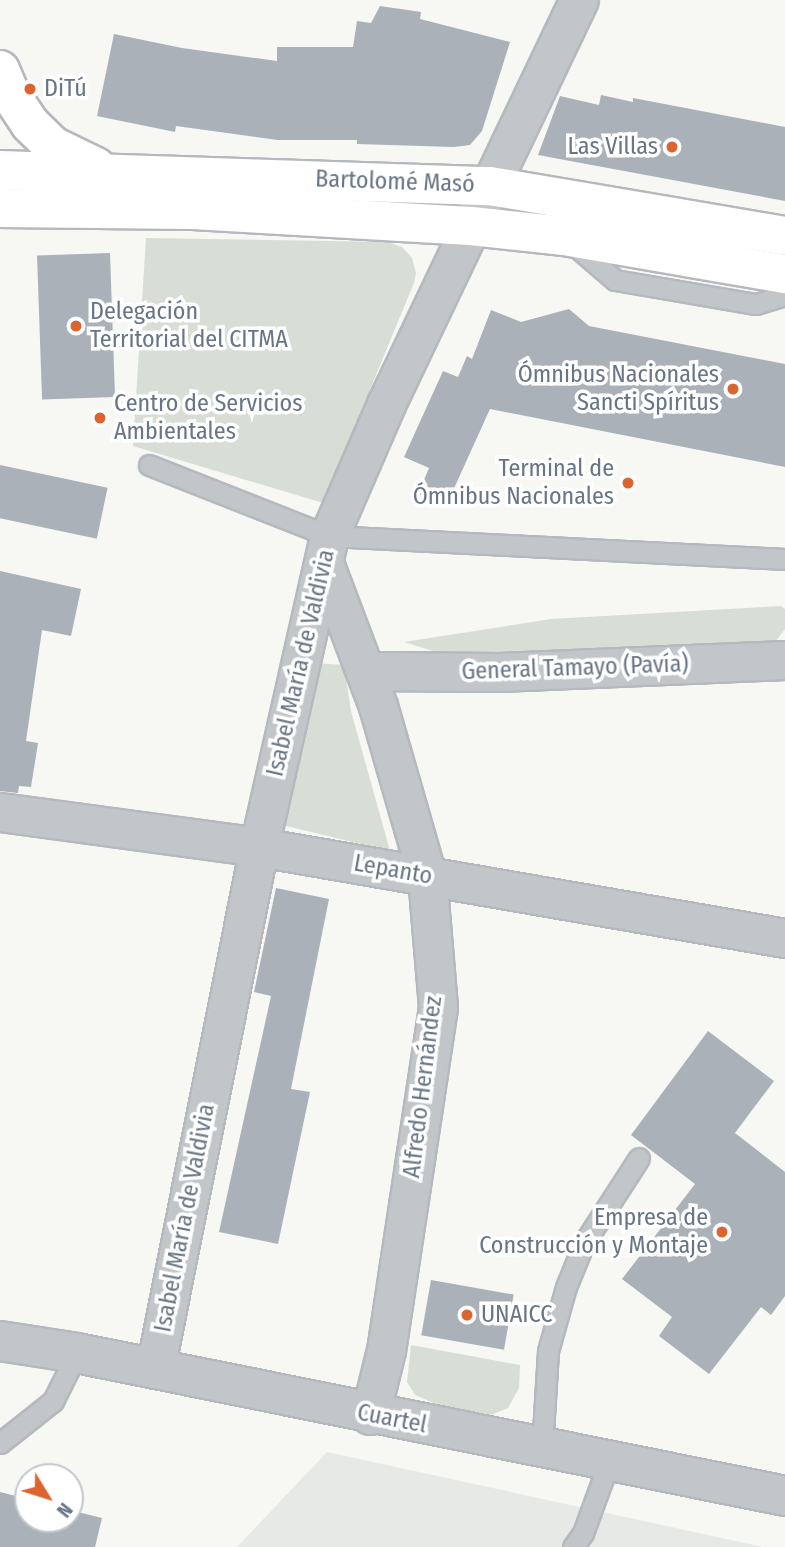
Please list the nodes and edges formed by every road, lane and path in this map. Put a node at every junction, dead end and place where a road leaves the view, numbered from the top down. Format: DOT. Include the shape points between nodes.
graph roads {
  1 [pos="579,0"];
  2 [pos="0,70"];
  3 [pos="0,170"];
  4 [pos="108,172"];
  5 [pos="490,186"];
  6 [pos="10,212"];
  7 [pos="471,226"];
  8 [pos="564,236"];
  9 [pos="785,236"];
  10 [pos="785,274"];
  11 [pos="785,295"];
  12 [pos="149,465"];
  13 [pos="326,550"];
  14 [pos="785,559"];
  15 [pos="785,660"];
  16 [pos="365,671"];
  17 [pos="0,812"];
  18 [pos="259,847"];
  19 [pos="427,876"];
  20 [pos="785,938"];
  21 [pos="639,1158"];
  22 [pos="0,1341"];
  23 [pos="77,1353"];
  24 [pos="155,1369"];
  25 [pos="370,1415"];
  26 [pos="0,1443"];
  27 [pos="542,1449"];
  28 [pos="609,1462"];
  29 [pos="785,1496"];
  30 [pos="573,1547"];
  1 -- 5 [label="street, Isabel María de Valdivia"];
  2 -- 4 [label="main road" via="30,124 52,146"];
  3 -- 4 [label="main road, Bartolomé Masó"];
  4 -- 5 [label="main road, Bartolomé Masó"];
  5 -- 7 [label="street, Isabel María de Valdivia"];
  5 -- 9 [label="main road, Bartolomé Masó"];
  6 -- 7 [label="main road, Bartolomé Masó" via="193,210"];
  7 -- 8 [label="main road, Bartolomé Masó"];
  7 -- 13 [label="street, Isabel María de Valdivia" via="386,404"];
  8 -- 10 [label="main road, Bartolomé Masó"];
  8 -- 11 [label="lane" via="615,280 756,304"];
  12 -- 13 [label="lane"];
  13 -- 14 [label="lane"];
  13 -- 16 [label="street, Alfredo Hernández"];
  13 -- 18 [label="street, Isabel María de Valdivia"];
  15 -- 16 [label="street, General Tamayo (Pavía)" via="500,672"];
  16 -- 19 [label="street, Alfredo Hernández"];
  17 -- 18 [label="street, Lepanto"];
  18 -- 19 [label="street, Lepanto"];
  18 -- 24 [label="street, Isabel María de Valdivia"];
  19 -- 20 [label="street, Lepanto"];
  19 -- 25 [label="street, Alfredo Hernández" via="438,1007 386,1350"];
  21 -- 27 [label="lane" via="584,1243 566,1287 548,1351"];
  22 -- 23 [label="street, Cuartel"];
  23 -- 24 [label="street, Cuartel"];
  23 -- 26 [label="lane" via="53,1401"];
  24 -- 25 [label="street, Cuartel"];
  25 -- 27 [label="street, Cuartel"];
  27 -- 28 [label="street, Cuartel"];
  28 -- 29 [label="street, Cuartel"];
  28 -- 30 [label="lane" via="583,1533"];
}
